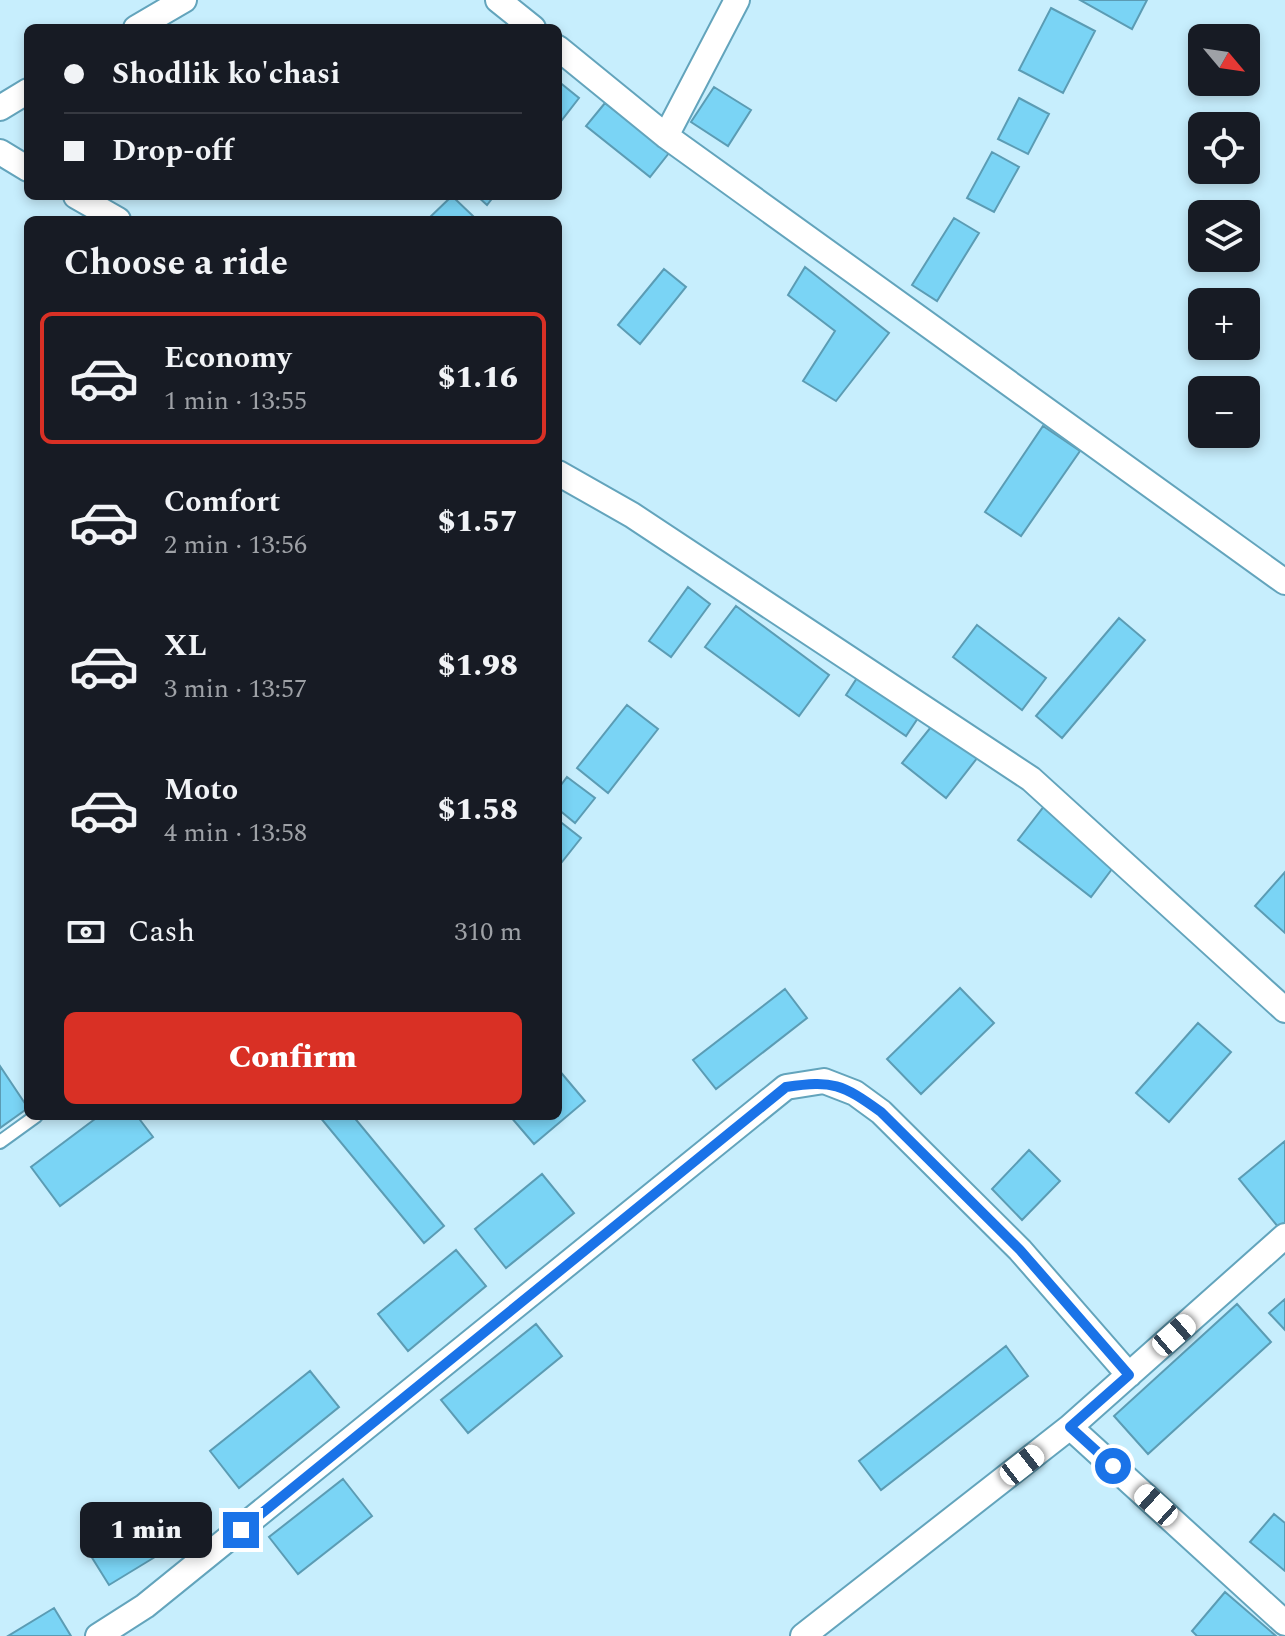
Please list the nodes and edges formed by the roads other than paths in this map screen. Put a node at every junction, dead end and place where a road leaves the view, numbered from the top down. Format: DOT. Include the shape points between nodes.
graph roads {
  1 [pos="184,0"];
  2 [pos="498,0"];
  3 [pos="737,0"];
  4 [pos="143,24"];
  5 [pos="528,24"];
  6 [pos="562,51"];
  7 [pos="24,93"];
  8 [pos="0,108"];
  9 [pos="666,136"];
  10 [pos="0,152"];
  11 [pos="24,167"];
  12 [pos="83,200"];
  13 [pos="111,216"];
  14 [pos="562,475"];
  15 [pos="1285,582"];
  16 [pos="1285,1010"];
  17 [pos="30,1120"];
  18 [pos="0,1142"];
  19 [pos="1285,1236"];
  20 [pos="1129,1375"];
  21 [pos="1070,1427"];
  22 [pos="1285,1623"];
  23 [pos="98,1636"];
  24 [pos="803,1636"];
  1 -- 4 [label="street"];
  2 -- 5 [label="street"];
  3 -- 9 [label="street"];
  6 -- 9 [label="street"];
  7 -- 8 [label="street"];
  9 -- 15 [label="street"];
  10 -- 11 [label="street"];
  12 -- 13 [label="street"];
  14 -- 16 [label="street" via="632,515 1031,779"];
  17 -- 18 [label="lane"];
  19 -- 20 [label="street"];
  20 -- 21 [label="street"];
  20 -- 23 [label="street" via="1020,1250 881,1112 855,1093 824,1081 786,1087 181,1577"];
  21 -- 22 [label="street"];
  21 -- 24 [label="street"];
}
